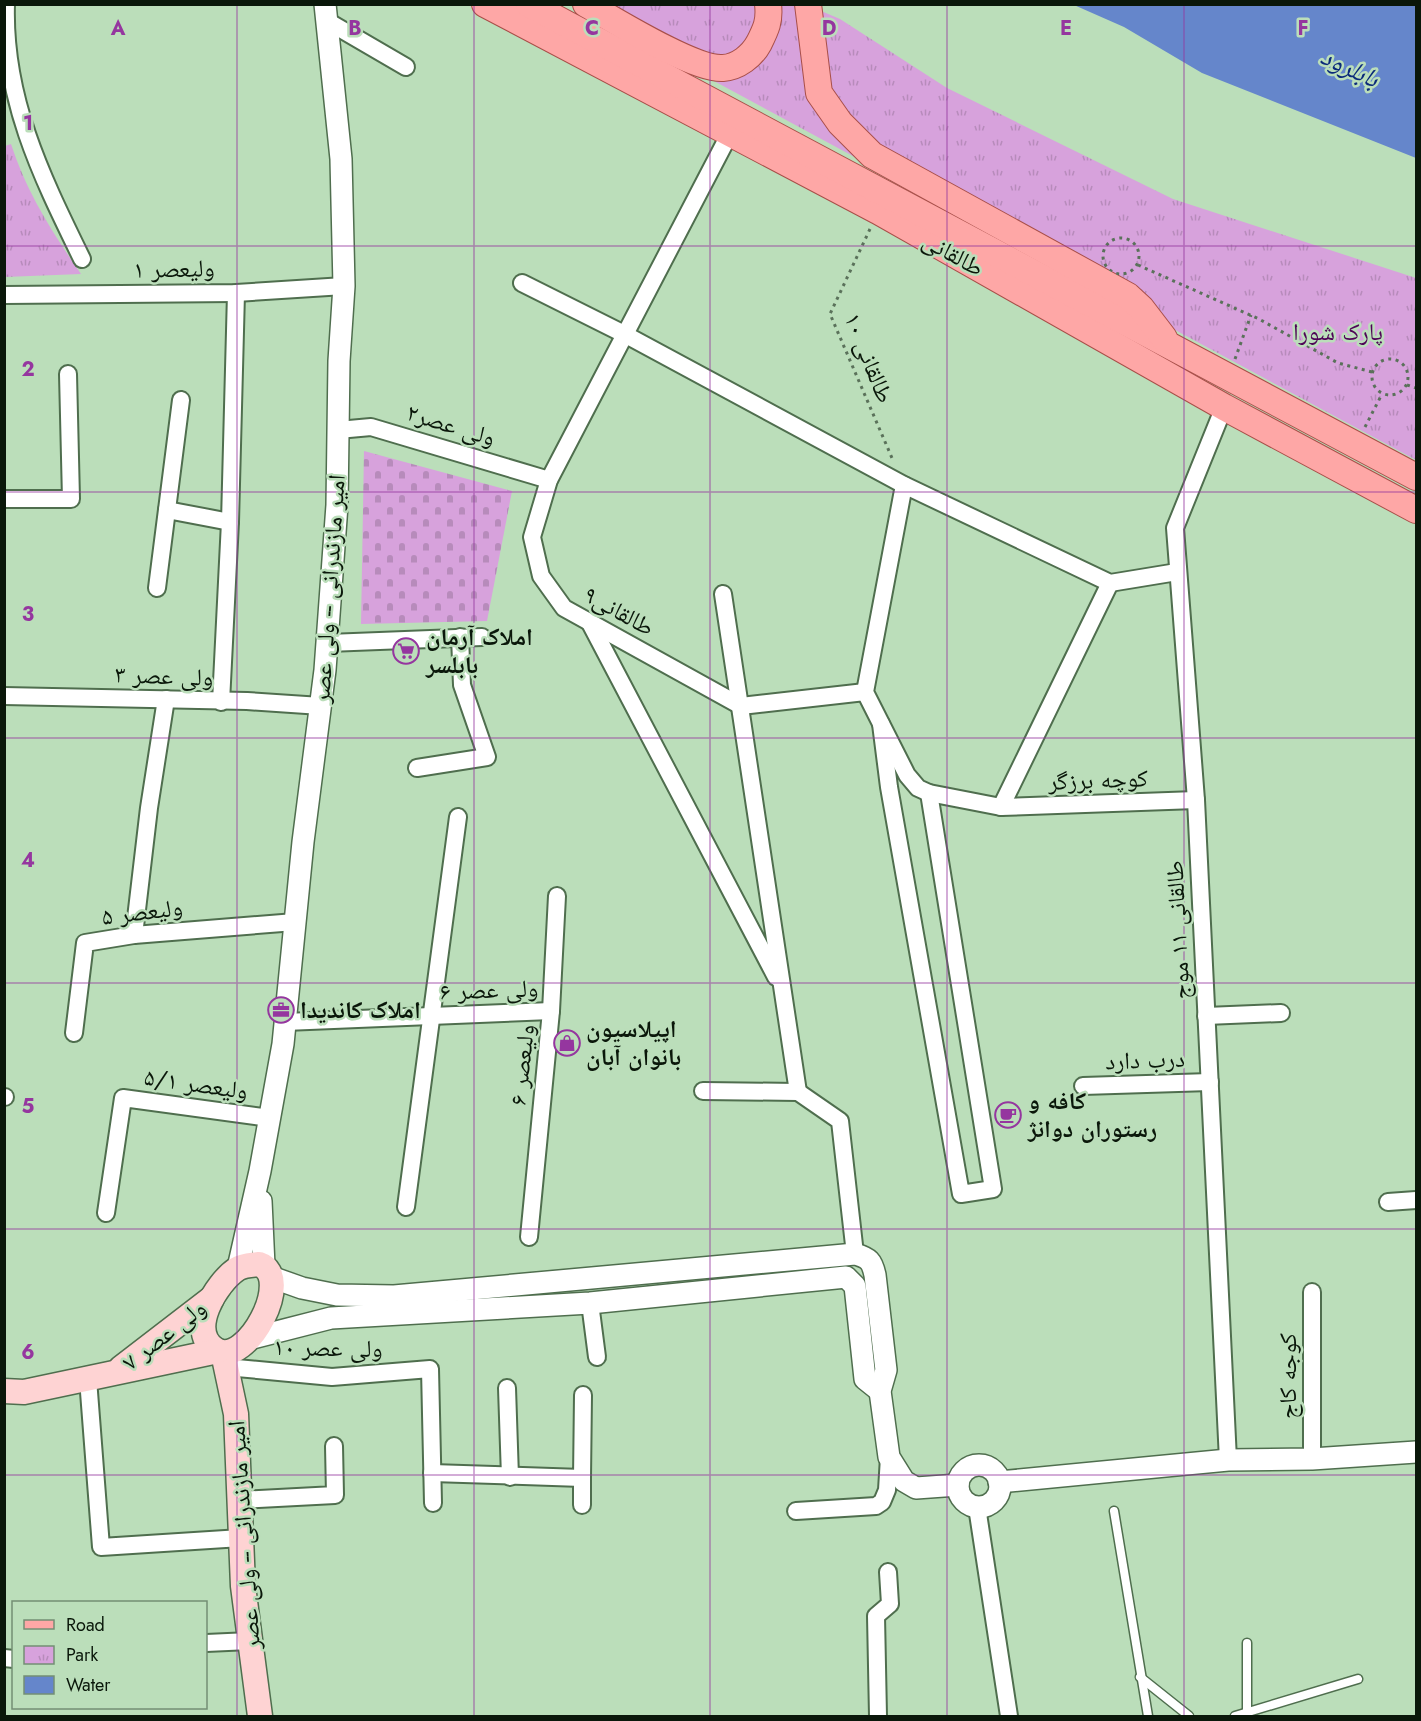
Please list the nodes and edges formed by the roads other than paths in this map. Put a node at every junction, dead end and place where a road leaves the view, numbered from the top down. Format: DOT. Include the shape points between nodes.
graph roads {
  1 [pos="6,4"];
  2 [pos="485,4"];
  3 [pos="529,4"];
  4 [pos="586,4"];
  5 [pos="768,4"];
  6 [pos="808,4"];
  7 [pos="326,13"];
  8 [pos="6,53"];
  9 [pos="406,67"];
  10 [pos="20,114"];
  11 [pos="4,122"];
  12 [pos="729,135"];
  13 [pos="82,259"];
  14 [pos="522,283"];
  15 [pos="344,286"];
  16 [pos="236,293"];
  17 [pos="4,295"];
  18 [pos="626,334"];
  19 [pos="1168,344"];
  20 [pos="68,374"];
  21 [pos="181,400"];
  22 [pos="1224,407"];
  23 [pos="338,430"];
  24 [pos="1416,477"];
  25 [pos="549,480"];
  26 [pos="904,485"];
  27 [pos="4,499"];
  28 [pos="167,510"];
  29 [pos="1416,510"];
  30 [pos="230,522"];
  31 [pos="1177,572"];
  32 [pos="1110,583"];
  33 [pos="157,588"];
  34 [pos="723,594"];
  35 [pos="590,622"];
  36 [pos="482,637"];
  37 [pos="460,638"];
  38 [pos="328,643"];
  39 [pos="865,692"];
  40 [pos="4,696"];
  41 [pos="166,699"];
  42 [pos="221,702"];
  43 [pos="321,706"];
  44 [pos="741,706"];
  45 [pos="881,724"];
  46 [pos="417,768"];
  47 [pos="929,793"];
  48 [pos="1196,800"];
  49 [pos="1001,807"];
  50 [pos="458,817"];
  51 [pos="557,896"];
  52 [pos="295,922"];
  53 [pos="134,935"];
  54 [pos="783,990"];
  55 [pos="551,1011"];
  56 [pos="1281,1013"];
  57 [pos="431,1016"];
  58 [pos="1206,1016"];
  59 [pos="285,1022"];
  60 [pos="74,1034"];
  61 [pos="1210,1082"];
  62 [pos="1083,1086"];
  63 [pos="703,1091"];
  64 [pos="798,1092"];
  65 [pos="270,1118"];
  66 [pos="260,1171"];
  67 [pos="1416,1200"];
  68 [pos="1388,1202"];
  69 [pos="406,1207"];
  70 [pos="106,1213"];
  71 [pos="529,1237"];
  72 [pos="855,1254"];
  73 [pos="238,1268"];
  74 [pos="267,1271"];
  75 [pos="650,1272"];
  76 [pos="1312,1292"];
  77 [pos="213,1297"];
  78 [pos="652,1297"];
  79 [pos="590,1303"];
  80 [pos="249,1339"];
  81 [pos="222,1357"];
  82 [pos="597,1357"];
  83 [pos="114,1374"];
  84 [pos="88,1379"];
  85 [pos="507,1388"];
  86 [pos="4,1391"];
  87 [pos="880,1391"];
  88 [pos="583,1395"];
  89 [pos="334,1446"];
  90 [pos="1416,1452"];
  91 [pos="889,1457"];
  92 [pos="1312,1459"];
  93 [pos="1228,1460"];
  94 [pos="432,1473"];
  95 [pos="510,1477"];
  96 [pos="582,1478"];
  97 [pos="999,1482"];
  98 [pos="958,1485"];
  99 [pos="239,1500"];
  100 [pos="433,1503"];
  101 [pos="582,1505"];
  102 [pos="977,1507"];
  103 [pos="796,1511"];
  104 [pos="1114,1511"];
  105 [pos="241,1538"];
  106 [pos="888,1572"];
  107 [pos="250,1641"];
  108 [pos="207,1643"];
  109 [pos="1247,1643"];
  110 [pos="1140,1677"];
  111 [pos="1359,1679"];
  112 [pos="1246,1713"];
  113 [pos="260,1716"];
  114 [pos="878,1716"];
  115 [pos="1009,1716"];
  116 [pos="1148,1716"];
  117 [pos="1189,1716"];
  118 [pos="1234,1716"];
  1 -- 8 [label="street"];
  2 -- 12 [label="main road, طالقانی"];
  3 -- 19 [label="main road, طالقانی"];
  4 -- 5 [label="main road" via="680,55 720,68 736,65 755,51 770,20"];
  6 -- 19 [label="main road" via="819,93 853,138 872,155 1128,296"];
  7 -- 9 [label="street"];
  7 -- 15 [label="street, امیر مازندرانی -- ولی عصر" via="340,159"];
  8 -- 10 [label="street"];
  10 -- 11 [label="street"];
  10 -- 13 [label="street" via="34,160"];
  12 -- 18 [label="street, طالقانی۹"];
  12 -- 22 [label="main road, طالقانی" via="878,212"];
  14 -- 18 [label="street"];
  15 -- 16 [label="street, ولیعصر ۱"];
  15 -- 23 [label="street, امیر مازندرانی -- ولی عصر"];
  16 -- 17 [label="street, ولیعصر ۱"];
  16 -- 30 [label="street"];
  18 -- 25 [label="street, طالقانی۹"];
  18 -- 26 [label="street"];
  19 -- 24 [label="main road, طالقانی"];
  20 -- 27 [label="street" via="71,499"];
  21 -- 28 [label="street"];
  22 -- 29 [label="main road, طالقانی"];
  22 -- 31 [label="street, طالقانی ۱۱ موج" via="1175,528"];
  23 -- 25 [label="street, ولی عصر۲" via="371,427"];
  23 -- 38 [label="street, امیر مازندرانی -- ولی عصر"];
  25 -- 35 [label="street, طالقانی۹" via="532,537 541,576 564,608"];
  26 -- 32 [label="street"];
  26 -- 39 [label="street"];
  28 -- 30 [label="street"];
  28 -- 33 [label="street"];
  30 -- 42 [label="street"];
  31 -- 32 [label="street"];
  31 -- 48 [label="street, طالقانی ۱۱ موج"];
  32 -- 49 [label="street"];
  34 -- 44 [label="street"];
  35 -- 44 [label="street, طالقانی۹"];
  35 -- 54 [label="street"];
  36 -- 37 [label="street"];
  37 -- 38 [label="street"];
  37 -- 46 [label="street" via="462,686 487,757"];
  38 -- 43 [label="street, امیر مازندرانی -- ولی عصر"];
  39 -- 44 [label="street"];
  39 -- 45 [label="street"];
  40 -- 41 [label="street, ولی عصر ۳"];
  41 -- 42 [label="street, ولی عصر ۳"];
  41 -- 53 [label="street" via="148,808"];
  42 -- 43 [label="street, ولی عصر ۳"];
  43 -- 52 [label="street, امیر مازندرانی -- ولی عصر"];
  44 -- 54 [label="street"];
  45 -- 47 [label="street" via="907,775 918,788"];
  45 -- 47 [label="street" via="961,1194 993,1189"];
  47 -- 49 [label="street, کوچه برزگر"];
  48 -- 49 [label="street, کوچه برزگر"];
  48 -- 58 [label="street, طالقانی ۱۱ موج"];
  50 -- 57 [label="street"];
  51 -- 55 [label="street, ولیعصر ۶"];
  52 -- 53 [label="street, ولیعصر ۵"];
  52 -- 59 [label="street, امیر مازندرانی -- ولی عصر"];
  53 -- 60 [label="street, ولیعصر ۵" via="85,943"];
  54 -- 64 [label="street"];
  55 -- 57 [label="street, ولی عصر ۶"];
  55 -- 71 [label="street, ولیعصر ۶"];
  56 -- 58 [label="street"];
  57 -- 59 [label="street, ولی عصر ۶"];
  57 -- 69 [label="street"];
  58 -- 61 [label="street, طالقانی ۱۱ موج"];
  59 -- 65 [label="street, امیر مازندرانی -- ولی عصر"];
  61 -- 62 [label="street, درب دارد"];
  61 -- 93 [label="street, طالقانی ۱۱ موج"];
  63 -- 64 [label="street"];
  64 -- 72 [label="street" via="840,1120"];
  65 -- 66 [label="street, امیر مازندرانی -- ولی عصر"];
  65 -- 70 [label="street, ولیعصر ۵/۱" via="123,1098"];
  66 -- 73 [label="street"];
  66 -- 74 [label="street"];
  67 -- 68 [label="street"];
  72 -- 75 [label="street"];
  72 -- 87 [label="street" via="873,1263 886,1370"];
  73 -- 74 [label="main road" via="248,1265"];
  73 -- 77 [label="main road"];
  74 -- 75 [label="street" via="302,1288 337,1295 394,1296"];
  74 -- 80 [label="main road" via="271,1299"];
  75 -- 78 [label="street"];
  76 -- 92 [label="street, کوجه کاج"];
  77 -- 81 [label="main road, امیر مازندرانی -- ولی عصر" via="204,1318 203,1333"];
  77 -- 83 [label="main road, ولی عصر ۷"];
  78 -- 79 [label="street"];
  78 -- 87 [label="street" via="846,1277 855,1286 865,1378"];
  79 -- 80 [label="street" via="331,1318"];
  79 -- 82 [label="street"];
  80 -- 81 [label="main road, ولی عصر ۷"];
  81 -- 83 [label="main road, ولی عصر ۷"];
  81 -- 94 [label="street, ولی عصر ۱۰" via="332,1377 430,1369"];
  81 -- 99 [label="main road, امیر مازندرانی -- ولی عصر" via="236,1414"];
  83 -- 84 [label="main road, ولی عصر ۷"];
  84 -- 86 [label="main road, ولی عصر ۷" via="24,1392"];
  84 -- 105 [label="street" via="101,1547"];
  85 -- 95 [label="street"];
  87 -- 91 [label="street"];
  88 -- 96 [label="street"];
  89 -- 99 [label="street" via="336,1501"];
  90 -- 92 [label="street"];
  91 -- 98 [label="street" via="904,1481 916,1488"];
  91 -- 103 [label="street" via="887,1490 876,1506"];
  92 -- 93 [label="street"];
  93 -- 97 [label="street"];
  94 -- 95 [label="street"];
  94 -- 100 [label="street"];
  95 -- 96 [label="street"];
  96 -- 101 [label="street"];
  97 -- 98 [label="street" via="992,1470 980,1466 968,1469"];
  97 -- 102 [label="street" via="996,1497 988,1505"];
  98 -- 102 [label="street" via="962,1497"];
  99 -- 105 [label="main road, امیر مازندرانی -- ولی عصر"];
  102 -- 115 [label="street"];
  104 -- 110 [label="lane"];
  105 -- 107 [label="main road, امیر مازندرانی -- ولی عصر"];
  106 -- 114 [label="street" via="890,1604 876,1616"];
  107 -- 108 [label="street"];
  107 -- 113 [label="main road, امیر مازندرانی -- ولی عصر"];
  109 -- 112 [label="lane"];
  110 -- 116 [label="lane"];
  110 -- 117 [label="lane"];
  111 -- 112 [label="lane"];
  112 -- 118 [label="lane"];
}
